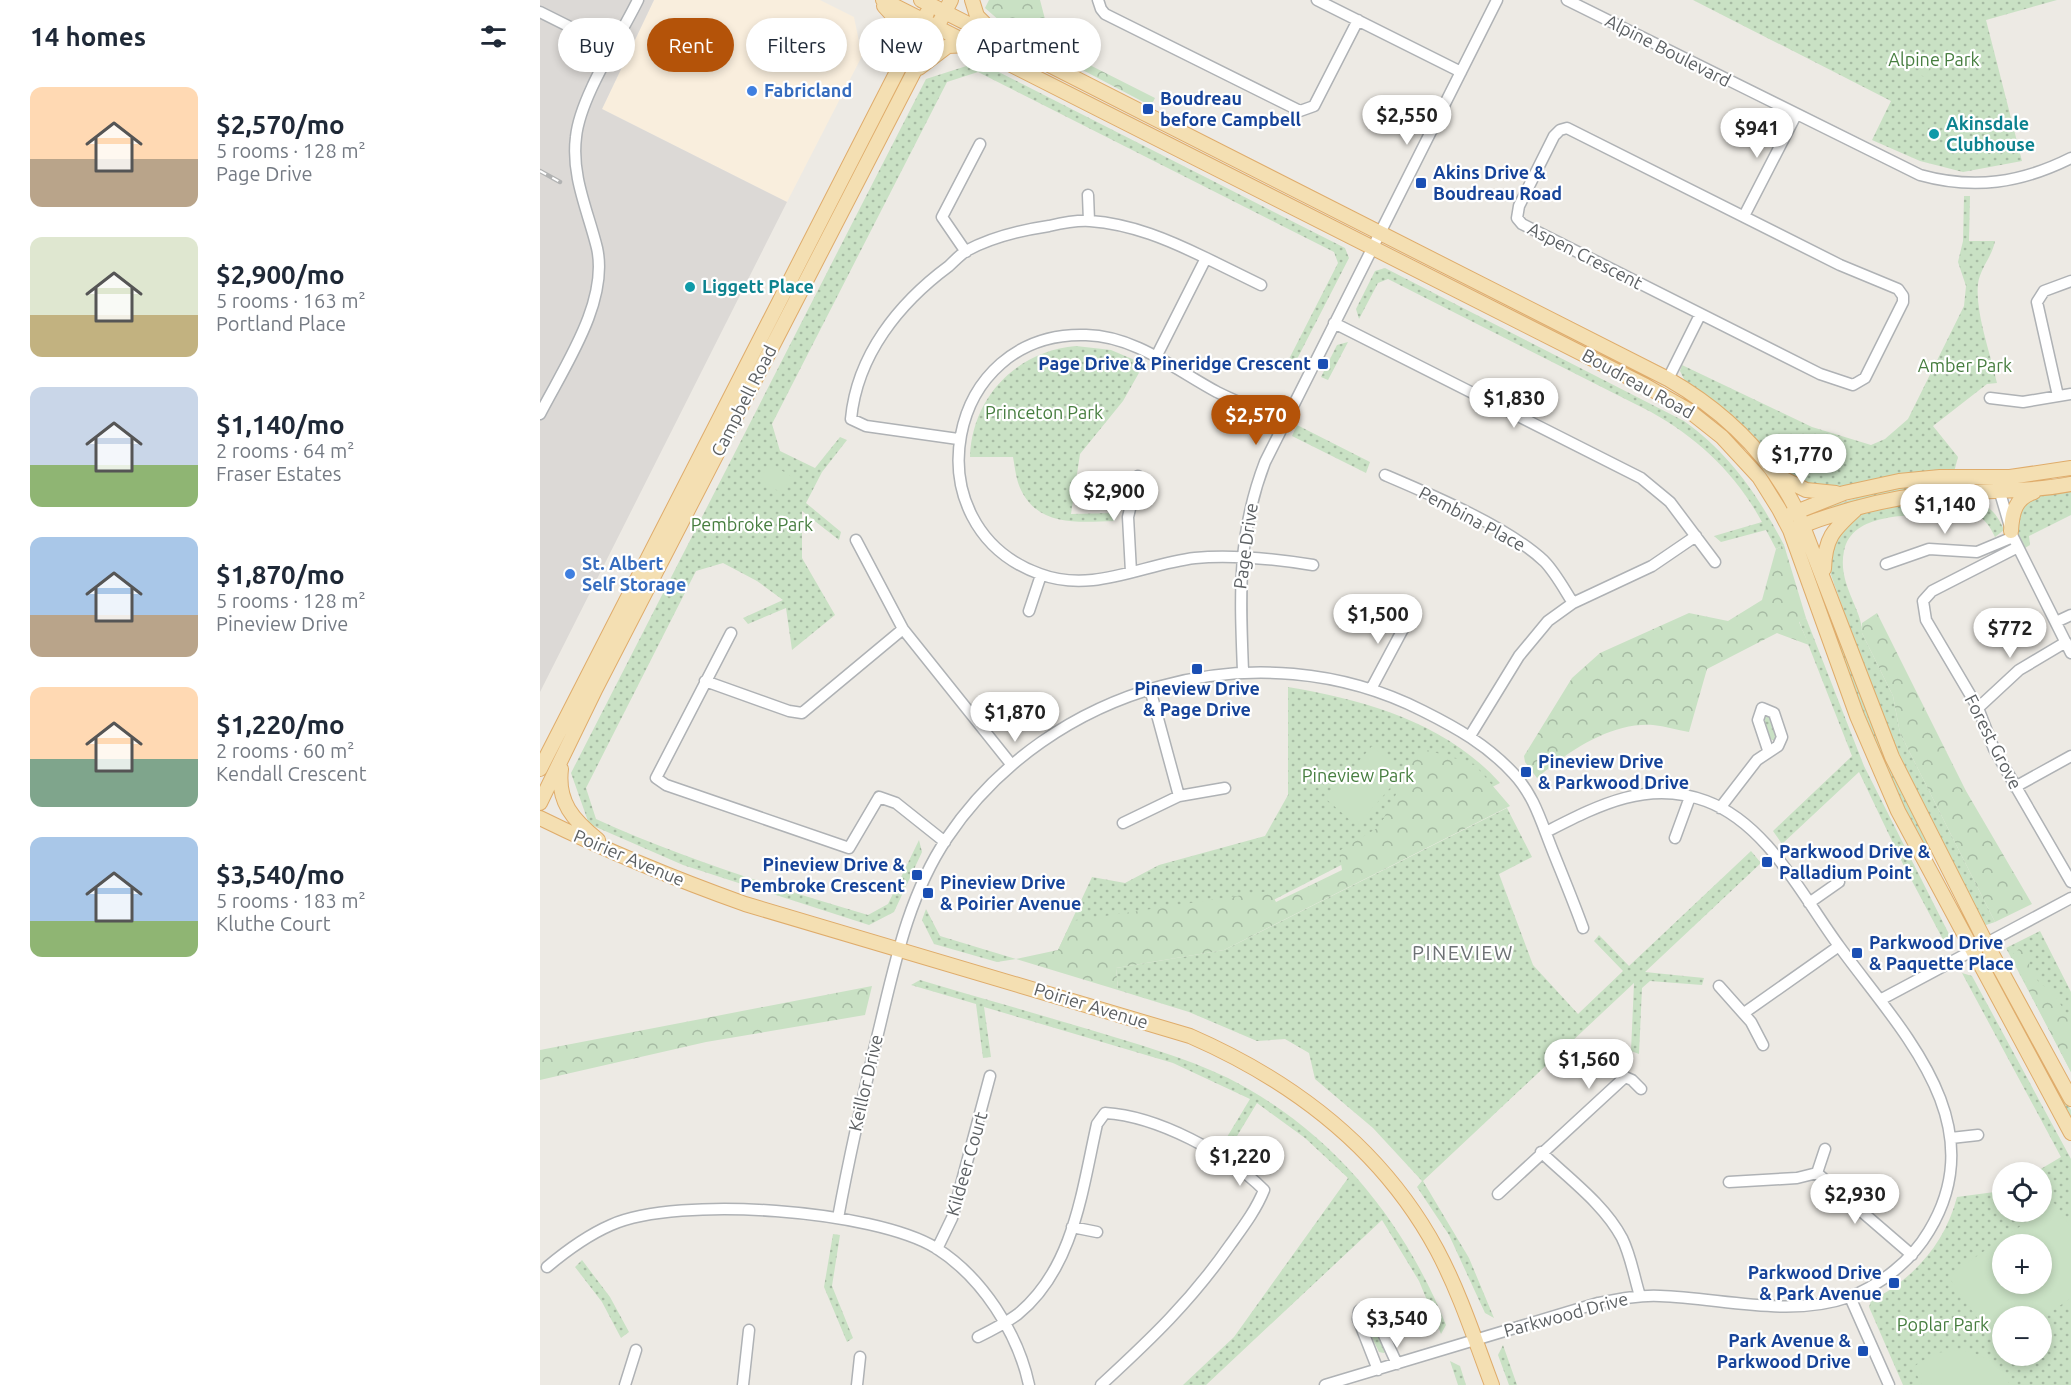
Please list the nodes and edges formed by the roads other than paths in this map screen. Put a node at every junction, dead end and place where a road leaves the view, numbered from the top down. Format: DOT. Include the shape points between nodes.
graph roads {
  1 [pos="638,0"];
  2 [pos="875,0"];
  3 [pos="883,0"];
  4 [pos="972,0"];
  5 [pos="1098,0"];
  6 [pos="1317,0"];
  7 [pos="1497,0"];
  8 [pos="1567,0"];
  9 [pos="929,2"];
  10 [pos="948,6"];
  11 [pos="540,12"];
  12 [pos="629,18"];
  13 [pos="896,18"];
  14 [pos="917,18"];
  15 [pos="924,18"];
  16 [pos="967,18"];
  17 [pos="979,18"];
  18 [pos="1358,20"];
  19 [pos="558,21"];
  20 [pos="956,46"];
  21 [pos="602,72"];
  22 [pos="897,72"];
  23 [pos="912,72"];
  24 [pos="1025,72"];
  25 [pos="1063,72"];
  26 [pos="1461,72"];
  27 [pos="910,75"];
  28 [pos="1796,115"];
  29 [pos="980,144"];
  30 [pos="2071,158"];
  31 [pos="1088,195"];
  32 [pos="1744,216"];
  33 [pos="1089,221"];
  34 [pos="1379,233"];
  35 [pos="1372,247"];
  36 [pos="966,252"];
  37 [pos="1206,258"];
  38 [pos="2071,281"];
  39 [pos="1261,285"];
  40 [pos="1701,315"];
  41 [pos="1334,323"];
  42 [pos="1156,357"];
  43 [pos="1668,379"];
  44 [pos="2071,394"];
  45 [pos="2058,396"];
  46 [pos="1990,398"];
  47 [pos="540,414"];
  48 [pos="1284,421"];
  49 [pos="958,439"];
  50 [pos="2071,468"];
  51 [pos="1385,475"];
  52 [pos="1138,476"];
  53 [pos="1778,476"];
  54 [pos="1998,477"];
  55 [pos="2071,484"];
  56 [pos="2050,488"];
  57 [pos="1844,493"];
  58 [pos="1999,493"];
  59 [pos="1859,507"];
  60 [pos="1797,511"];
  61 [pos="1786,524"];
  62 [pos="1803,525"];
  63 [pos="2012,534"];
  64 [pos="1696,536"];
  65 [pos="856,540"];
  66 [pos="2018,548"];
  67 [pos="1241,559"];
  68 [pos="1715,562"];
  69 [pos="1886,564"];
  70 [pos="1313,565"];
  71 [pos="1131,572"];
  72 [pos="1041,575"];
  73 [pos="1824,577"];
  74 [pos="1574,603"];
  75 [pos="1029,611"];
  76 [pos="1411,614"];
  77 [pos="2071,615"];
  78 [pos="2056,622"];
  79 [pos="903,629"];
  80 [pos="731,633"];
  81 [pos="2066,642"];
  82 [pos="2071,652"];
  83 [pos="1243,671"];
  84 [pos="705,681"];
  85 [pos="1150,689"];
  86 [pos="1371,690"];
  87 [pos="1978,708"];
  88 [pos="1470,736"];
  89 [pos="568,748"];
  90 [pos="1768,750"];
  91 [pos="2071,756"];
  92 [pos="1011,764"];
  93 [pos="540,769"];
  94 [pos="2015,787"];
  95 [pos="1225,788"];
  96 [pos="1179,796"];
  97 [pos="1690,797"];
  98 [pos="540,803"];
  99 [pos="1720,808"];
  100 [pos="540,818"];
  101 [pos="1123,823"];
  102 [pos="1546,832"];
  103 [pos="1675,838"];
  104 [pos="945,842"];
  105 [pos="616,854"];
  106 [pos="1839,882"];
  107 [pos="2071,882"];
  108 [pos="2071,898"];
  109 [pos="1809,903"];
  110 [pos="1583,928"];
  111 [pos="1986,943"];
  112 [pos="1839,946"];
  113 [pos="899,949"];
  114 [pos="1972,950"];
  115 [pos="1719,986"];
  116 [pos="1880,1000"];
  117 [pos="1744,1013"];
  118 [pos="1763,1045"];
  119 [pos="990,1077"];
  120 [pos="1641,1089"];
  121 [pos="2071,1099"];
  122 [pos="2071,1133"];
  123 [pos="1978,1135"];
  124 [pos="1951,1138"];
  125 [pos="1825,1149"];
  126 [pos="1541,1152"];
  127 [pos="1816,1173"];
  128 [pos="1730,1182"];
  129 [pos="1498,1194"];
  130 [pos="838,1218"];
  131 [pos="1072,1227"];
  132 [pos="1097,1232"];
  133 [pos="938,1249"];
  134 [pos="1912,1255"];
  135 [pos="547,1267"];
  136 [pos="1640,1296"];
  137 [pos="1850,1297"];
  138 [pos="1004,1323"];
  139 [pos="749,1330"];
  140 [pos="978,1337"];
  141 [pos="1475,1340"];
  142 [pos="636,1350"];
  143 [pos="860,1357"];
  144 [pos="1397,1364"];
  145 [pos="1378,1370"];
  146 [pos="625,1385"];
  147 [pos="743,1385"];
  148 [pos="857,1385"];
  149 [pos="1029,1385"];
  150 [pos="1101,1385"];
  151 [pos="1325,1385"];
  152 [pos="1492,1385"];
  153 [pos="1889,1385"];
  1 -- 12 [label="street"];
  2 -- 13 [label="main road"];
  3 -- 14 [label="main road, Boudreau Road"];
  4 -- 17 [label="main road"];
  5 -- 18 [label="street" via="1106,14 1300,111 1314,106"];
  6 -- 18 [label="street"];
  7 -- 26 [label="street, Page Drive"];
  8 -- 28 [label="street, Alpine Boulevard"];
  9 -- 10 [label="main road, Boudreau Road"];
  9 -- 15 [label="main road, Campbell Road"];
  10 -- 16 [label="main road, Boudreau Road"];
  11 -- 19 [label="street"];
  18 -- 26 [label="street"];
  20 -- 27 [label="main road" via="941,49"];
  21 -- 47 [label="street" via="576,136 576,172 599,265 596,295 585,326"];
  22 -- 93 [label="main road, Campbell Road"];
  23 -- 27 [label="main road, Campbell Road"];
  24 -- 35 [label="main road, Boudreau Road"];
  25 -- 34 [label="main road, Boudreau Road"];
  26 -- 34 [label="street, Page Drive"];
  27 -- 89 [label="main road, Campbell Road"];
  28 -- 30 [label="street, Alpine Boulevard" via="1896,165 1942,180 1980,184 2015,180"];
  28 -- 32 [label="street"];
  29 -- 36 [label="street" via="942,217"];
  31 -- 33 [label="street"];
  32 -- 40 [label="street, Aspen Crescent" via="1894,287 1903,296 1902,306 1866,378 1853,385 1810,369"];
  32 -- 40 [label="street, Aspen Crescent" via="1567,128 1554,136 1519,206 1517,218 1522,224"];
  33 -- 36 [label="street" via="1025,230"];
  33 -- 37 [label="street" via="1136,229"];
  34 -- 35 [label="street, Page Drive"];
  34 -- 43 [label="main road, Boudreau Road"];
  35 -- 41 [label="street, Page Drive"];
  35 -- 61 [label="main road, Boudreau Road" via="1688,410 1748,462"];
  36 -- 49 [label="street" via="925,284 886,327 866,365 851,419 866,426"];
  37 -- 39 [label="street"];
  37 -- 42 [label="street"];
  38 -- 45 [label="street" via="2044,291 2037,302"];
  40 -- 43 [label="street"];
  41 -- 48 [label="street, Page Drive"];
  41 -- 64 [label="street" via="1641,478 1670,502"];
  42 -- 48 [label="street" via="1221,394"];
  42 -- 49 [label="street" via="1122,341 1096,335 1070,335 1032,345 1005,361 983,383"];
  43 -- 53 [label="main road, Boudreau Road" via="1733,424"];
  44 -- 45 [label="street"];
  45 -- 46 [label="street" via="2015,402"];
  48 -- 67 [label="street, Page Drive" via="1252,498"];
  49 -- 72 [label="street" via="961,481 970,512 1001,552"];
  50 -- 54 [label="main road"];
  51 -- 74 [label="street, Pembina Place" via="1507,534 1545,563"];
  52 -- 71 [label="street" via="1128,517"];
  53 -- 57 [label="main road" via="1810,491"];
  53 -- 60 [label="main road, Boudreau Road"];
  54 -- 57 [label="main road" via="1920,478"];
  54 -- 58 [label="street"];
  55 -- 56 [label="main road"];
  56 -- 58 [label="main road"];
  56 -- 63 [label="main road" via="2018,501 2013,510"];
  57 -- 60 [label="main road"];
  58 -- 59 [label="main road" via="1929,495"];
  58 -- 63 [label="street"];
  59 -- 62 [label="main road"];
  59 -- 73 [label="main road" via="1835,528 1825,547"];
  60 -- 61 [label="main road"];
  60 -- 62 [label="main road, Boudreau Road"];
  61 -- 62 [label="main road"];
  61 -- 114 [label="main road, Boudreau Road" via="1857,716 1899,812"];
  62 -- 73 [label="main road, Boudreau Road"];
  63 -- 66 [label="street"];
  63 -- 69 [label="street" via="1977,552 1929,549"];
  64 -- 68 [label="street"];
  64 -- 74 [label="street" via="1652,566"];
  65 -- 79 [label="street"];
  66 -- 78 [label="street"];
  66 -- 87 [label="street, Forest Grove" via="1932,591 1923,601 1926,620"];
  67 -- 70 [label="street"];
  67 -- 71 [label="street" via="1196,558"];
  67 -- 83 [label="street, Page Drive"];
  71 -- 72 [label="street" via="1081,581"];
  72 -- 75 [label="street"];
  73 -- 111 [label="main road, Boudreau Road" via="1892,757"];
  74 -- 88 [label="street" via="1533,636"];
  76 -- 86 [label="street"];
  77 -- 78 [label="street"];
  78 -- 81 [label="street"];
  79 -- 84 [label="street" via="802,713"];
  79 -- 92 [label="street"];
  80 -- 84 [label="street"];
  81 -- 82 [label="street"];
  81 -- 87 [label="street" via="2019,670"];
  83 -- 85 [label="street, Keillor Drive"];
  83 -- 86 [label="street, Keillor Drive" via="1305,674"];
  84 -- 104 [label="street" via="656,778 666,785 849,848 879,797 896,804"];
  85 -- 92 [label="street, Keillor Drive" via="1085,715"];
  85 -- 96 [label="street"];
  86 -- 88 [label="street, Keillor Drive" via="1409,704"];
  87 -- 94 [label="street, Forest Grove"];
  88 -- 102 [label="street, Keillor Drive" via="1515,775 1532,799"];
  89 -- 98 [label="main road, Campbell Road"];
  89 -- 105 [label="main road" via="560,777 564,804 580,826"];
  90 -- 99 [label="street"];
  91 -- 94 [label="street"];
  92 -- 104 [label="street, Keillor Drive"];
  94 -- 107 [label="street, Forest Grove"];
  95 -- 96 [label="street"];
  96 -- 101 [label="street"];
  97 -- 99 [label="street, Parkwood Drive"];
  97 -- 102 [label="street, Parkwood Drive" via="1665,793 1626,796"];
  97 -- 103 [label="street"];
  99 -- 109 [label="street, Parkwood Drive" via="1763,842"];
  100 -- 105 [label="main road, Poirier Avenue"];
  102 -- 110 [label="street, Keillor Drive"];
  104 -- 113 [label="street, Keillor Drive" via="910,913"];
  105 -- 113 [label="main road, Poirier Avenue" via="745,904"];
  106 -- 109 [label="street"];
  108 -- 111 [label="street"];
  109 -- 112 [label="street, Parkwood Drive"];
  111 -- 114 [label="street"];
  111 -- 121 [label="main road, Boudreau Road"];
  112 -- 116 [label="street, Parkwood Drive"];
  112 -- 117 [label="street"];
  113 -- 130 [label="street, Keillor Drive" via="855,1129"];
  113 -- 141 [label="main road, Poirier Avenue" via="1190,1036 1293,1090 1349,1136 1398,1190 1438,1251"];
  114 -- 116 [label="street"];
  114 -- 122 [label="main road, Boudreau Road"];
  115 -- 117 [label="street"];
  116 -- 124 [label="street, Parkwood Drive" via="1927,1067 1942,1100"];
  117 -- 118 [label="street"];
  119 -- 133 [label="street, Kildeer Court" via="952,1218"];
  120 -- 126 [label="street" via="1625,1077"];
  123 -- 124 [label="street"];
  124 -- 134 [label="street, Parkwood Drive" via="1950,1169 1942,1203"];
  125 -- 127 [label="street"];
  126 -- 129 [label="street"];
  126 -- 136 [label="street" via="1591,1200 1621,1237"];
  127 -- 128 [label="street"];
  127 -- 134 [label="street"];
  130 -- 133 [label="street" via="888,1228"];
  130 -- 135 [label="street" via="752,1209 637,1218 612,1224"];
  131 -- 132 [label="street"];
  131 -- 138 [label="street" via="1063,1254 1045,1284"];
  131 -- 150 [label="street" via="1097,1124 1105,1113 1135,1118 1185,1137 1237,1167 1264,1190 1258,1206 1203,1284 1171,1320"];
  133 -- 138 [label="street" via="976,1284"];
  134 -- 137 [label="street, Parkwood Drive"];
  136 -- 137 [label="street, Parkwood Drive" via="1780,1305 1826,1303"];
  136 -- 141 [label="street, Parkwood Drive" via="1598,1303"];
  137 -- 153 [label="street"];
  138 -- 140 [label="street"];
  138 -- 149 [label="street"];
  139 -- 147 [label="street"];
  141 -- 144 [label="street, Parkwood Drive"];
  141 -- 152 [label="main road, Poirier Avenue"];
  142 -- 146 [label="street"];
  143 -- 148 [label="street"];
  144 -- 145 [label="street, Parkwood Drive"];
  144 -- 145 [label="street" via="1373,1311 1363,1308 1358,1319"];
  145 -- 151 [label="street, Parkwood Drive"];
}
